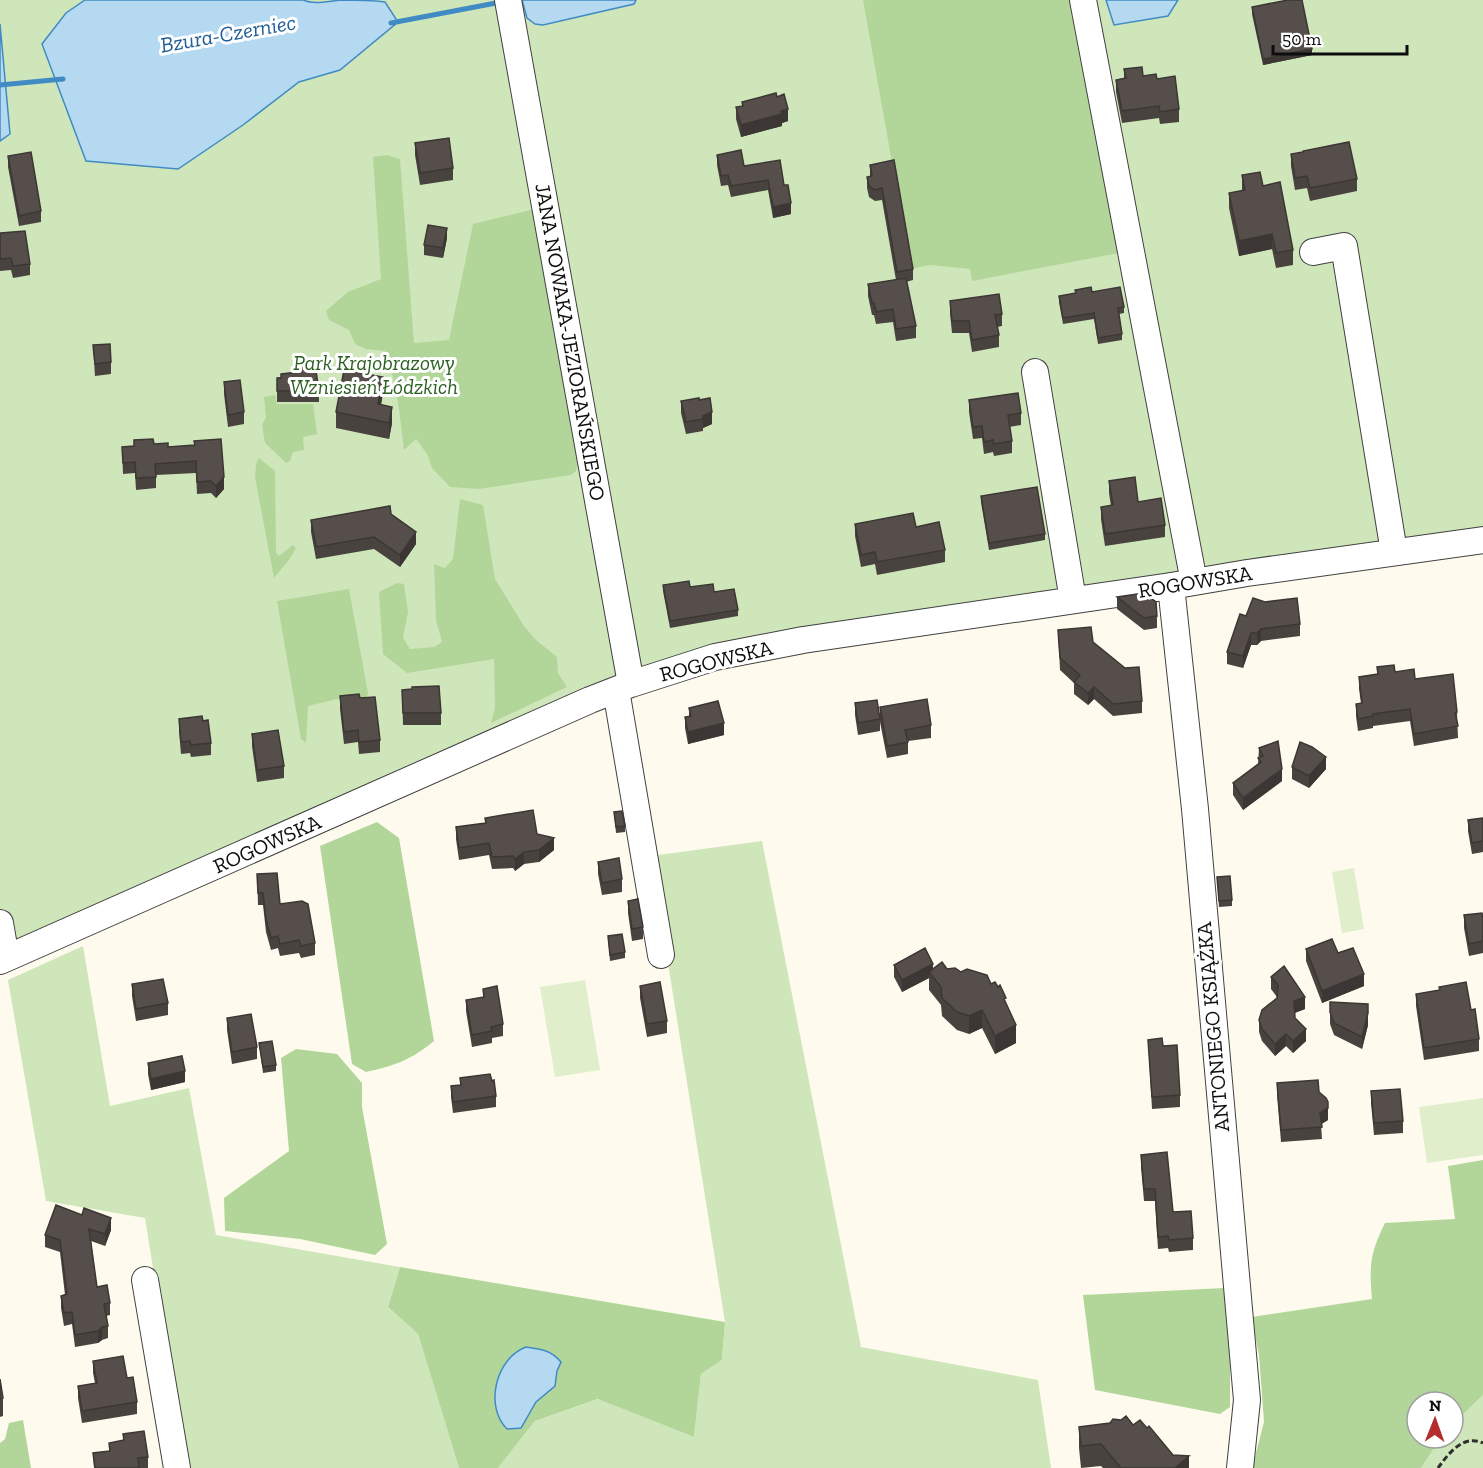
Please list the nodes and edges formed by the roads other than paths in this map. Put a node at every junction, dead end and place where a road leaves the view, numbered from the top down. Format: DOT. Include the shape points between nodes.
graph roads {
  1 [pos="508,0"];
  2 [pos="1083,0"];
  3 [pos="1313,252"];
  4 [pos="1035,372"];
  5 [pos="1483,540"];
  6 [pos="1394,552"];
  7 [pos="1182,584"];
  8 [pos="1073,600"];
  9 [pos="624,687"];
  10 [pos="0,923"];
  11 [pos="661,955"];
  12 [pos="3,959"];
  13 [pos="145,1280"];
  14 [pos="177,1468"];
  15 [pos="1240,1468"];
  1 -- 9 [label="street, JANA NOWAKA-JEZIORAŃSKIEGO"];
  2 -- 7 [label="street, ANTONIEGO KSIĄŻKA"];
  3 -- 6 [label="street" via="1344,246"];
  4 -- 8 [label="street"];
  5 -- 6 [label="street, ROGOWSKA"];
  6 -- 7 [label="street, ROGOWSKA"];
  7 -- 8 [label="street, ROGOWSKA"];
  7 -- 15 [label="street, ANTONIEGO KSIĄŻKA" via="1195,809 1247,1400"];
  8 -- 9 [label="street, ROGOWSKA" via="715,657"];
  9 -- 11 [label="street, JANA NOWAKA-JEZIORAŃSKIEGO"];
  9 -- 12 [label="street, ROGOWSKA"];
  10 -- 12 [label="street"];
  13 -- 14 [label="street"];
}
